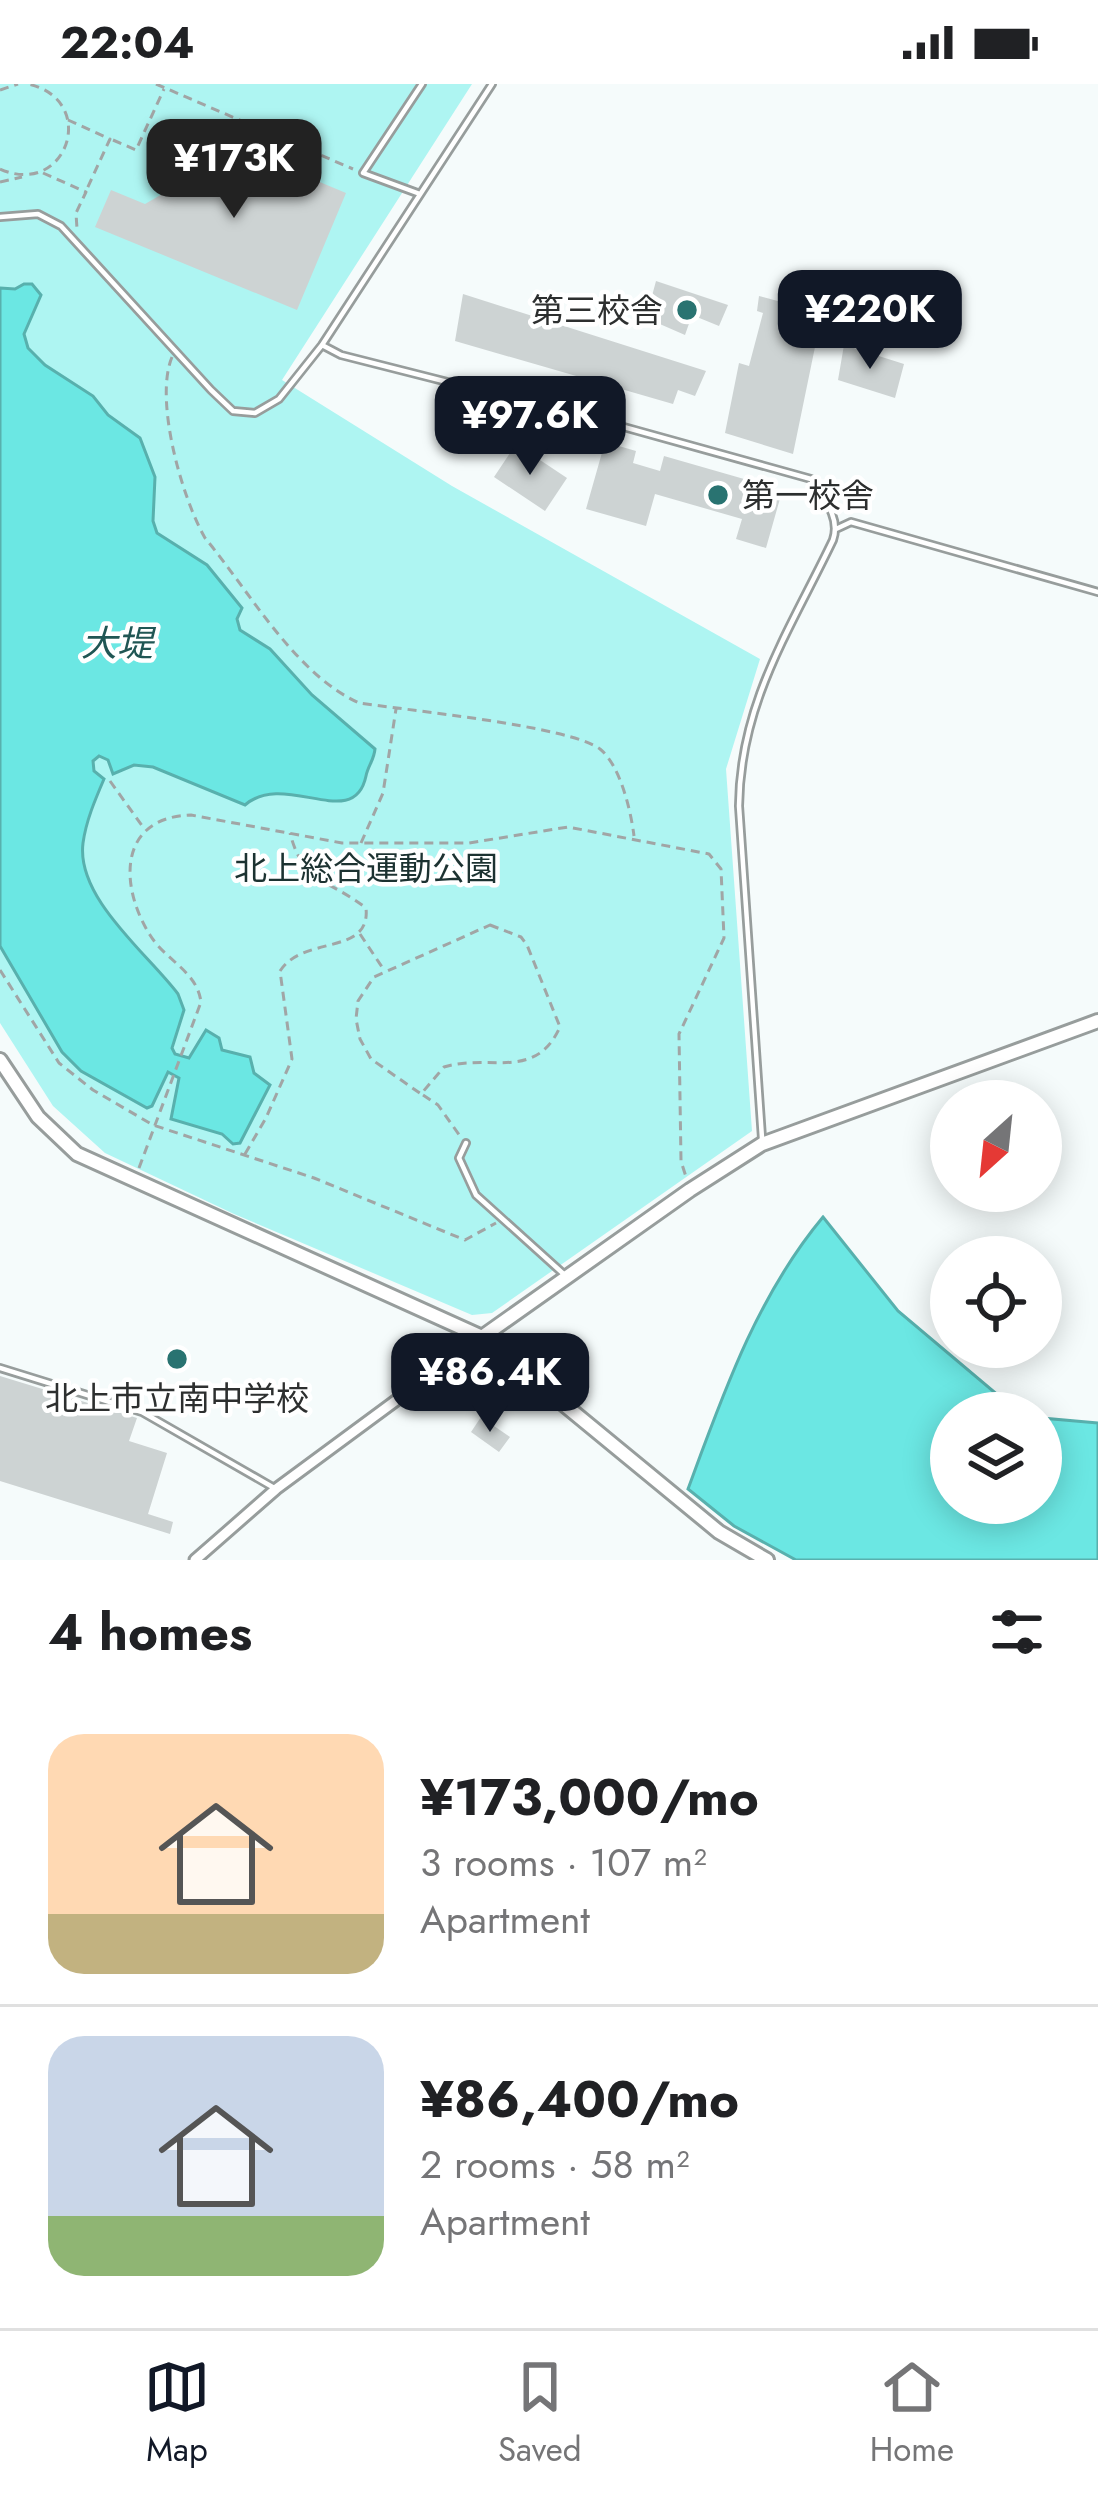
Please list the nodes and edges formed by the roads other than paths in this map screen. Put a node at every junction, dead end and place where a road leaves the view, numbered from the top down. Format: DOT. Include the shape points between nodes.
graph roads {
  1 [pos="422,84"];
  2 [pos="492,84"];
  3 [pos="420,194"];
  4 [pos="0,217"];
  5 [pos="322,345"];
  6 [pos="836,529"];
  7 [pos="1098,592"];
  8 [pos="1098,1022"];
  9 [pos="2,1070"];
  10 [pos="466,1143"];
  11 [pos="762,1144"];
  12 [pos="567,1277"];
  13 [pos="482,1336"];
  14 [pos="0,1368"];
  15 [pos="277,1489"];
  16 [pos="195,1560"];
  17 [pos="767,1560"];
  1 -- 3 [label="lane" via="363,173"];
  2 -- 3 [label="lane"];
  3 -- 5 [label="lane"];
  4 -- 5 [label="lane" via="38,214 74,238 233,411 255,413 280,399"];
  5 -- 6 [label="lane" via="811,479"];
  6 -- 7 [label="lane" via="851,522"];
  6 -- 11 [label="lane" via="769,666 739,763"];
  8 -- 11 [label="street"];
  9 -- 13 [label="street" via="77,1154"];
  10 -- 12 [label="lane" via="459,1158 476,1196"];
  11 -- 12 [label="street"];
  12 -- 13 [label="street"];
  13 -- 15 [label="street"];
  13 -- 17 [label="street" via="718,1532"];
  14 -- 15 [label="lane" via="142,1412"];
  15 -- 16 [label="street"];
}
